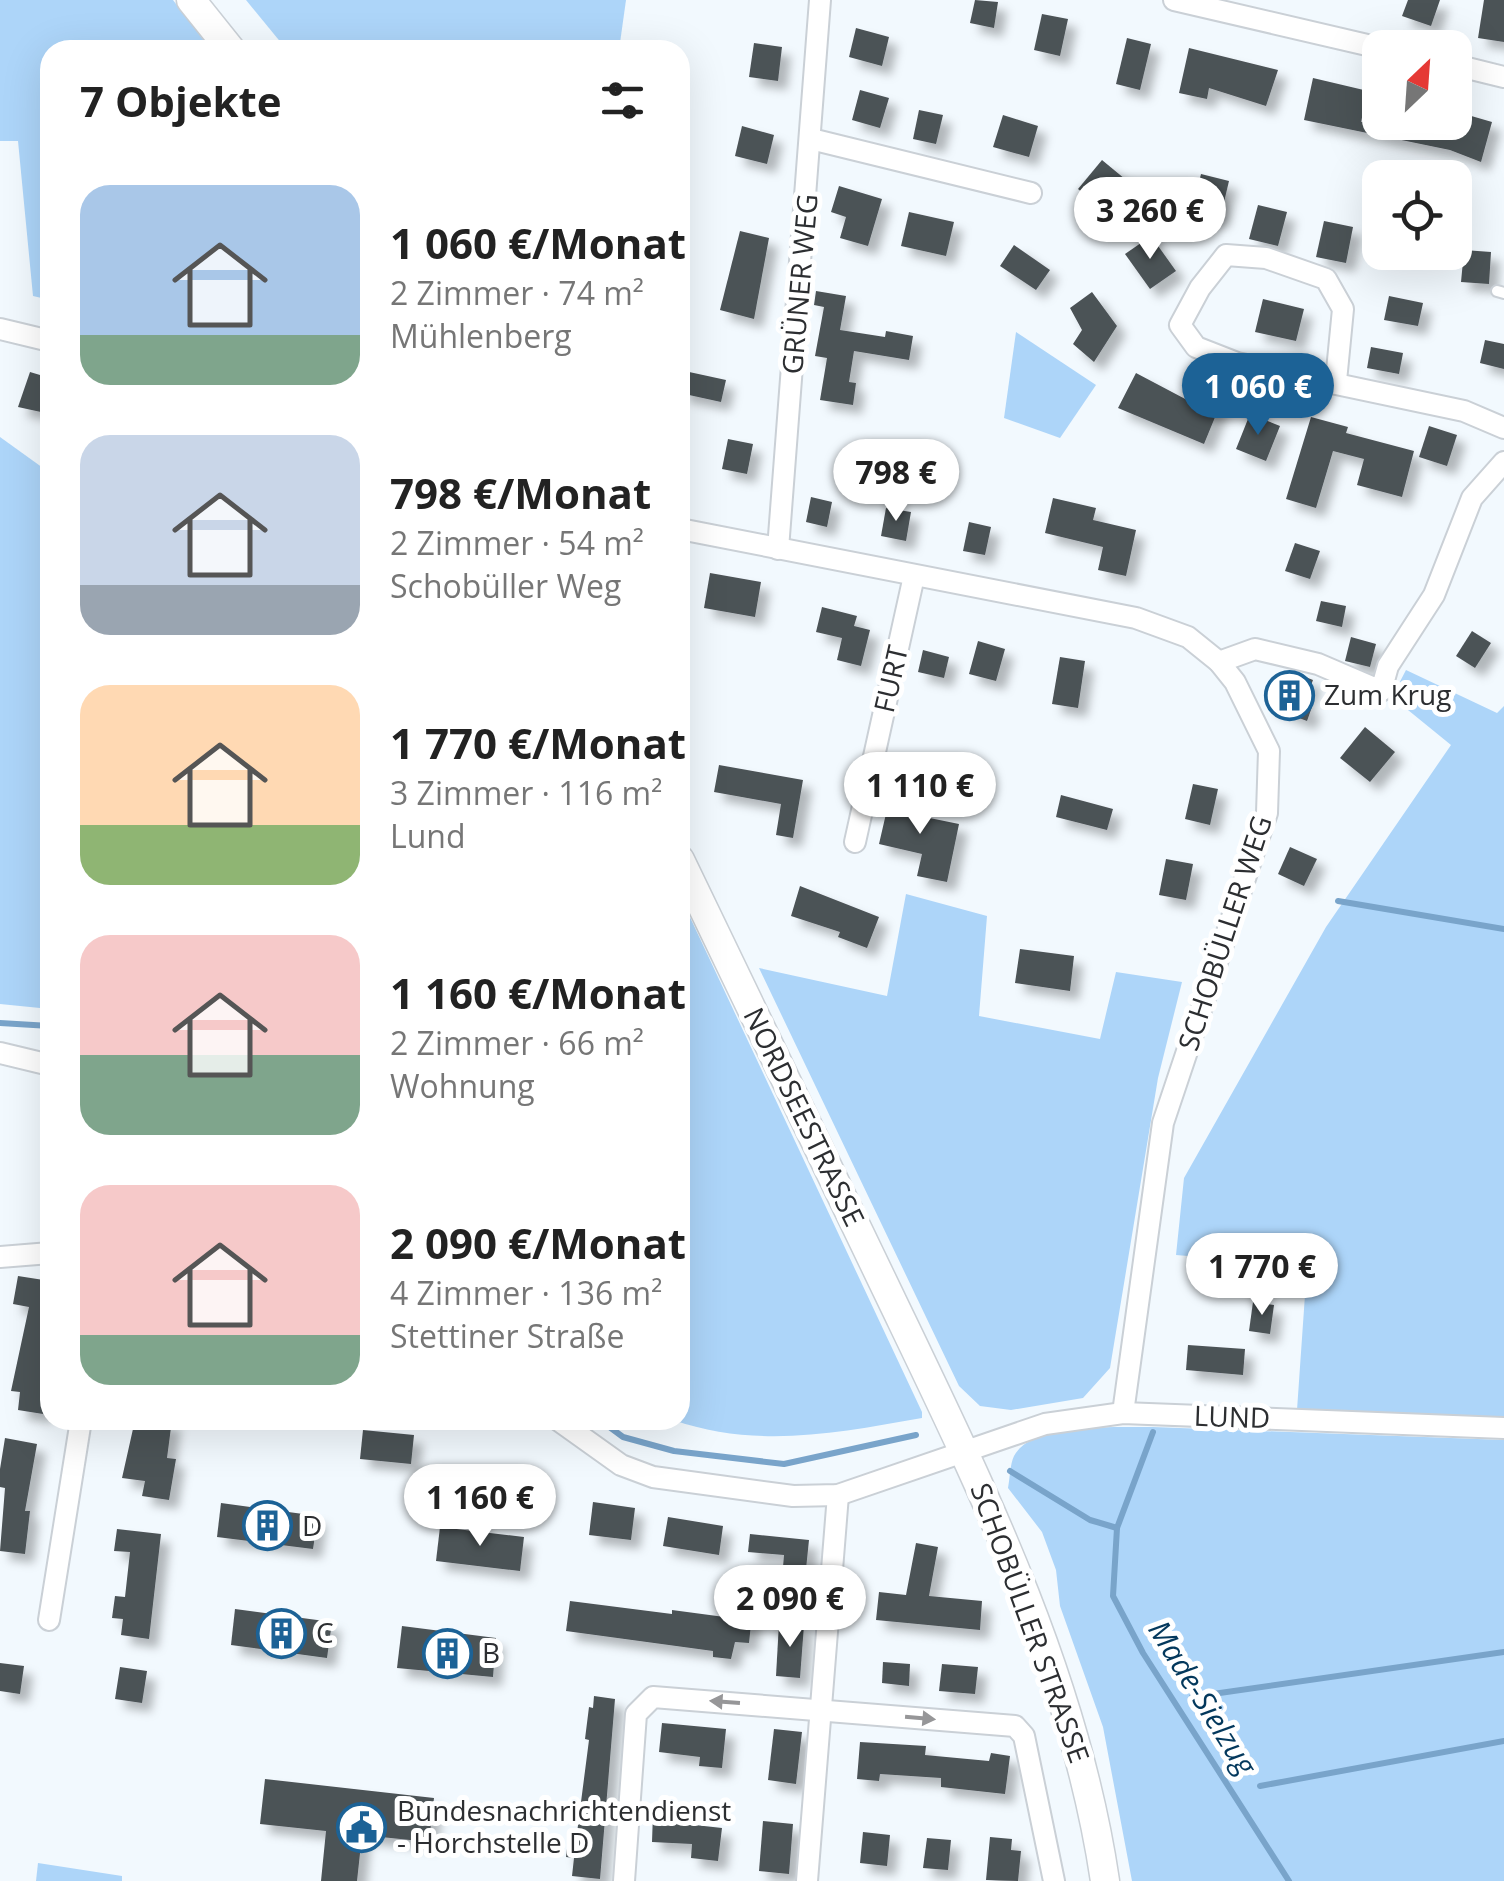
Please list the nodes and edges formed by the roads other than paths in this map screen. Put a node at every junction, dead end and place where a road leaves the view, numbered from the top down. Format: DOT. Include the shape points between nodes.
graph roads {
  1 [pos="190,0"];
  2 [pos="820,0"];
  3 [pos="1174,0"];
  4 [pos="222,40"];
  5 [pos="1362,44"];
  6 [pos="1472,70"];
  7 [pos="1504,77"];
  8 [pos="812,139"];
  9 [pos="1031,193"];
  10 [pos="0,329"];
  11 [pos="40,339"];
  12 [pos="1336,381"];
  13 [pos="1504,428"];
  14 [pos="1504,462"];
  15 [pos="690,530"];
  16 [pos="778,550"];
  17 [pos="914,576"];
  18 [pos="1218,662"];
  19 [pos="854,842"];
  20 [pos="690,881"];
  21 [pos="0,1052"];
  22 [pos="40,1062"];
  23 [pos="40,1254"];
  24 [pos="0,1258"];
  25 [pos="927,1374"];
  26 [pos="1123,1412"];
  27 [pos="1504,1428"];
  28 [pos="78,1430"];
  29 [pos="572,1430"];
  30 [pos="966,1450"];
  31 [pos="838,1495"];
  32 [pos="49,1620"];
  33 [pos="822,1709"];
  34 [pos="624,1881"];
  35 [pos="807,1881"];
  36 [pos="1054,1881"];
  37 [pos="1106,1881"];
  1 -- 4 [label="main road"];
  2 -- 8 [label="street, GRÜNER WEG"];
  3 -- 5 [label="street"];
  6 -- 7 [label="street"];
  8 -- 9 [label="street"];
  8 -- 16 [label="street, GRÜNER WEG"];
  10 -- 11 [label="street"];
  12 -- 12 [label="street" via="1238,363 1196,347 1180,325 1226,255 1266,258 1326,279 1343,310"];
  12 -- 13 [label="street"];
  14 -- 18 [label="street" via="1472,498 1434,595 1388,666 1382,691 1318,664 1255,649"];
  15 -- 16 [label="street, SCHOBÜLLER WEG"];
  16 -- 17 [label="street, SCHOBÜLLER WEG"];
  17 -- 18 [label="street, SCHOBÜLLER WEG" via="1136,618 1188,637"];
  17 -- 19 [label="street, FURT"];
  18 -- 26 [label="street, SCHOBÜLLER WEG" via="1236,682 1268,751 1267,813 1164,1123"];
  20 -- 25 [label="main road, NORDSEESTRASSE"];
  21 -- 22 [label="street"];
  23 -- 24 [label="street"];
  25 -- 30 [label="main road, SCHOBÜLLER STRASSE"];
  26 -- 27 [label="street, LUND"];
  26 -- 30 [label="street, LUND" via="1045,1424"];
  28 -- 32 [label="street"];
  29 -- 31 [label="street" via="653,1478 750,1493"];
  30 -- 31 [label="street, LUND"];
  30 -- 37 [label="main road, SCHOBÜLLER STRASSE" via="1077,1739"];
  31 -- 33 [label="street"];
  33 -- 34 [label="street, one-way" via="652,1696 636,1714"];
  33 -- 35 [label="street"];
  33 -- 36 [label="street, one-way" via="1015,1726 1024,1736"];
}
